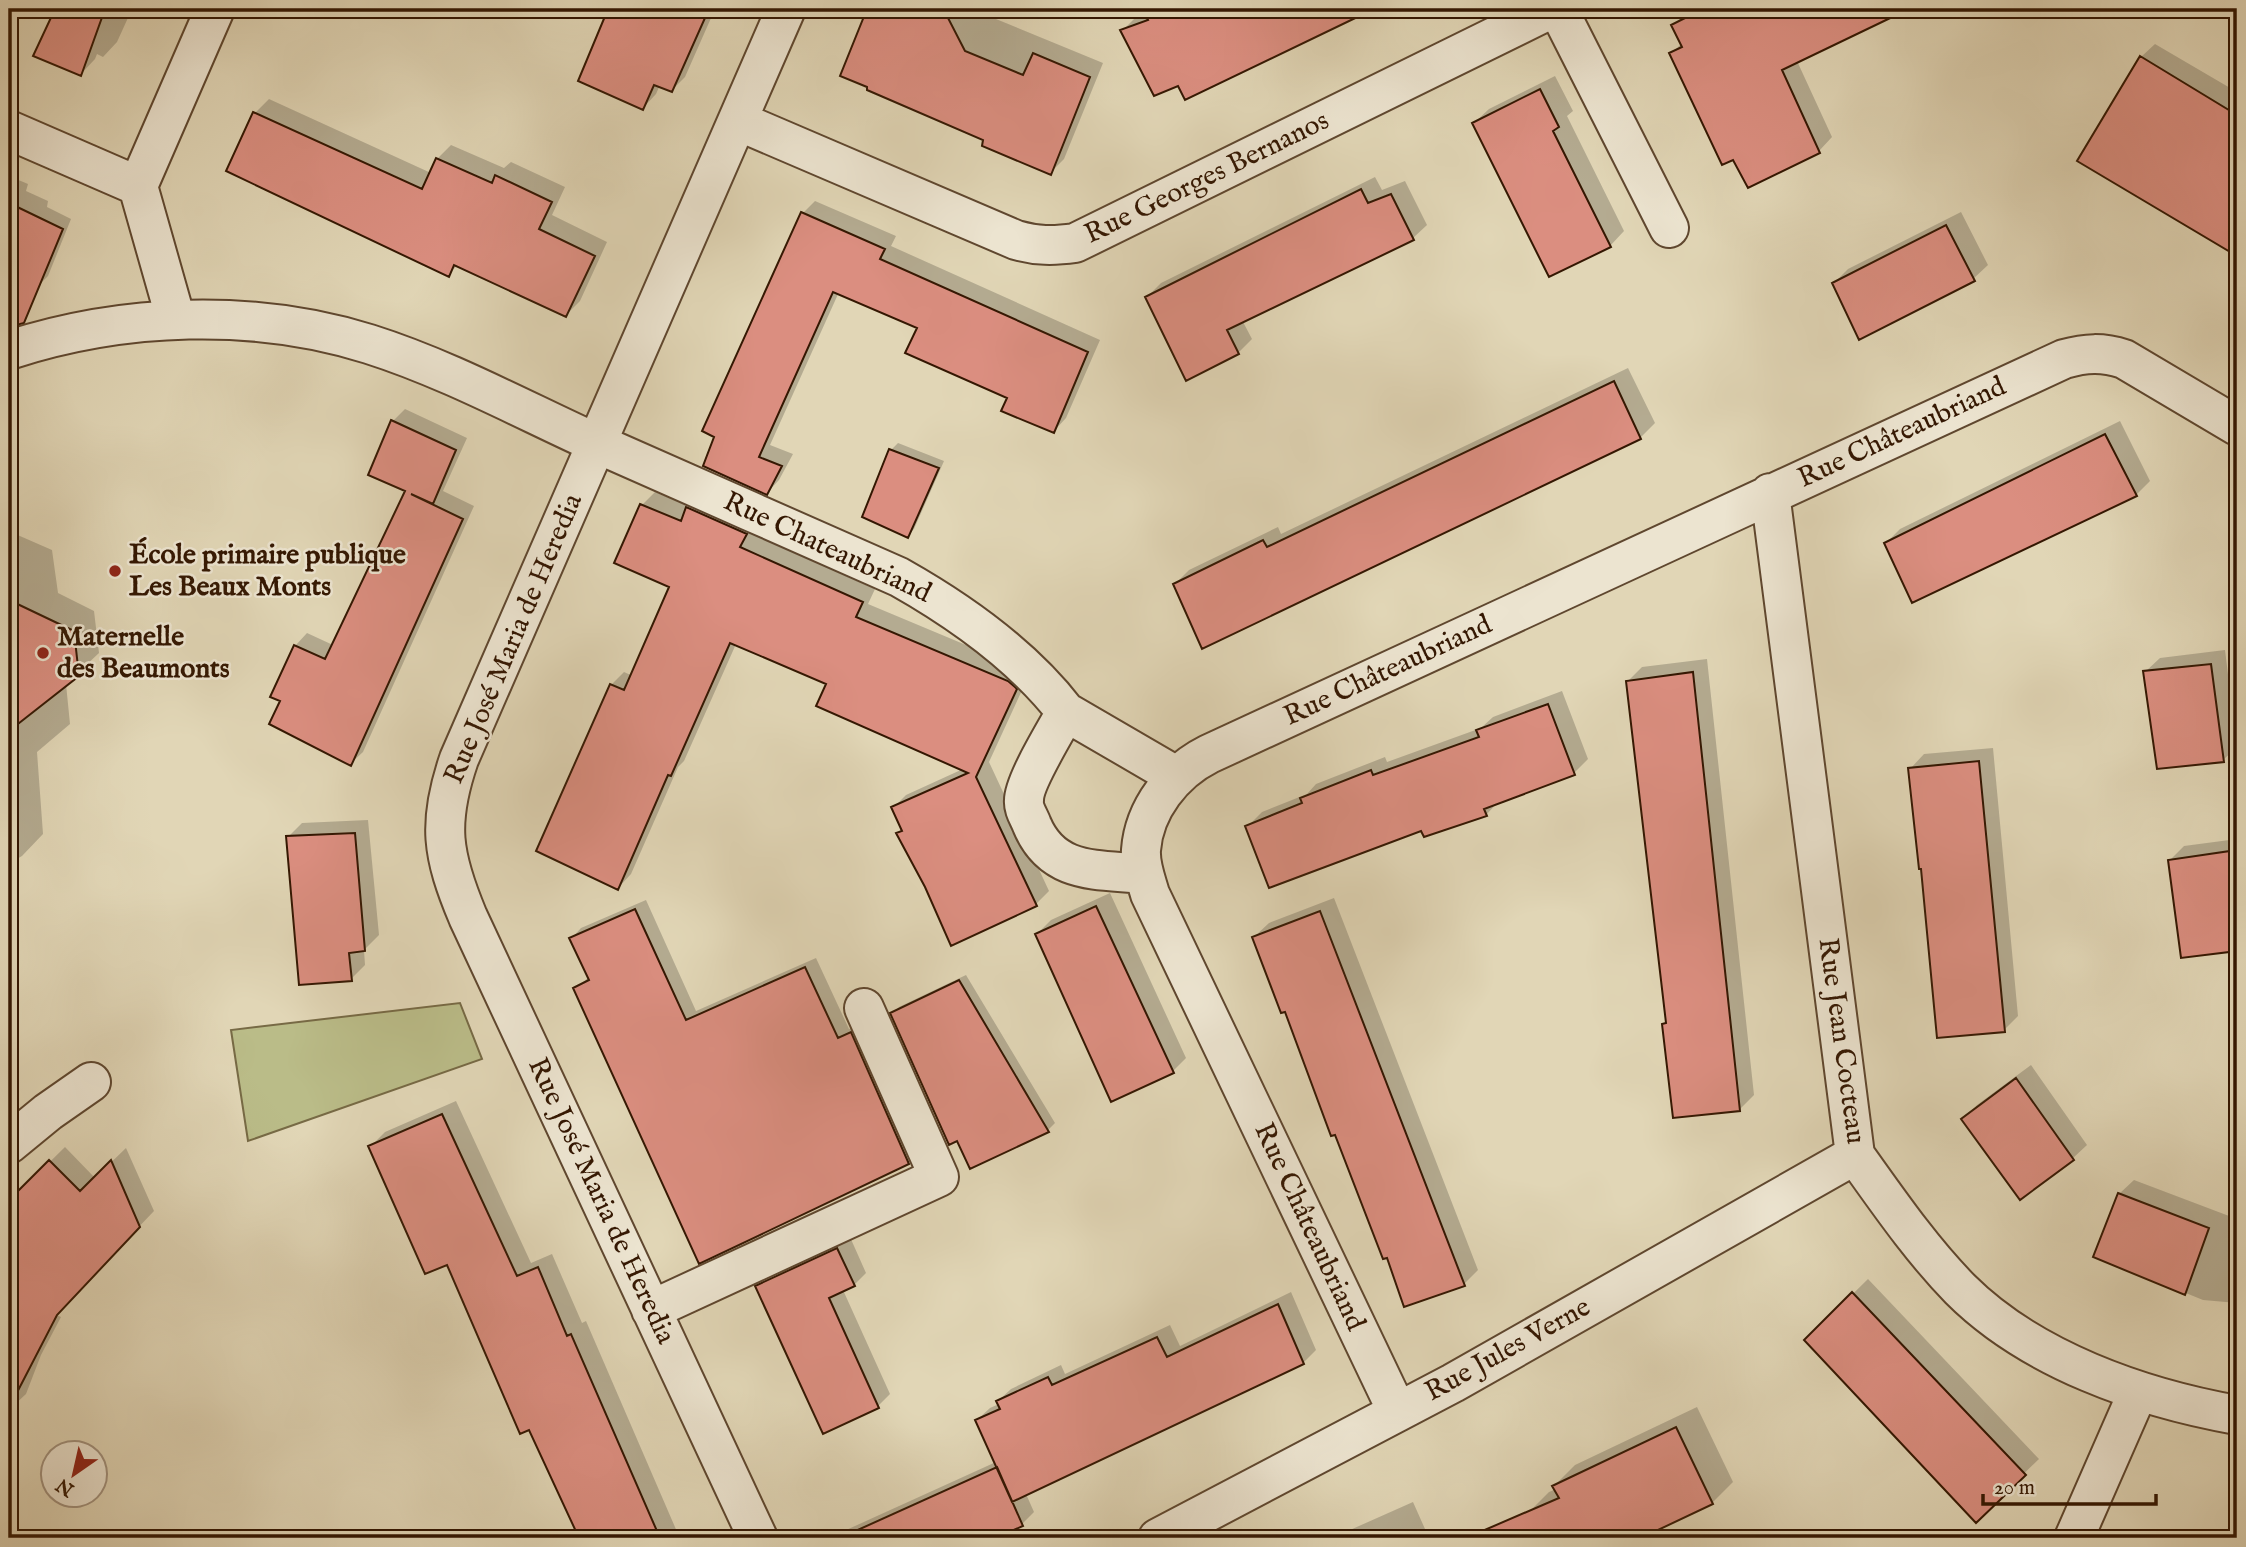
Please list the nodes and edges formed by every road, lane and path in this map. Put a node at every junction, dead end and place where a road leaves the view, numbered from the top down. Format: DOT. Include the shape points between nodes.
graph roads {
  1 [pos="215,9"];
  2 [pos="786,9"];
  3 [pos="1550,9"];
  4 [pos="1558,9"];
  5 [pos="738,121"];
  6 [pos="9,130"];
  7 [pos="138,186"];
  8 [pos="1668,228"];
  9 [pos="176,320"];
  10 [pos="9,351"];
  11 [pos="2237,426"];
  12 [pos="598,444"];
  13 [pos="1770,493"];
  14 [pos="1066,712"];
  15 [pos="1176,776"];
  16 [pos="1144,874"];
  17 [pos="864,1009"];
  18 [pos="91,1082"];
  19 [pos="9,1144"];
  20 [pos="1855,1155"];
  21 [pos="651,1310"];
  22 [pos="2138,1392"];
  23 [pos="1397,1411"];
  24 [pos="2237,1415"];
  25 [pos="758,1538"];
  26 [pos="1158,1538"];
  27 [pos="2074,1538"];
  1 -- 7 [label="street"];
  2 -- 5 [label="street, Rue José Maria de Heredia"];
  3 -- 5 [label="street, Rue Georges Bernanos" via="1076,243 1057,246 1016,240"];
  4 -- 8 [label="street"];
  5 -- 12 [label="street, Rue José Maria de Heredia"];
  6 -- 7 [label="street"];
  7 -- 9 [label="street"];
  9 -- 10 [label="street, Rue Chateaubriand" via="92,329"];
  9 -- 12 [label="street, Rue Chateaubriand" via="256,322 369,344"];
  11 -- 13 [label="street, Rue Châteaubriand" via="2146,369 2106,353 2085,353"];
  12 -- 14 [label="street, Rue Chateaubriand" via="929,594 1027,667"];
  12 -- 21 [label="street, Rue José Maria de Heredia" via="459,759 448,790 444,841 468,917"];
  13 -- 15 [label="street, Rue Châteaubriand" via="1209,754"];
  13 -- 20 [label="street, Rue Jean Cocteau"];
  14 -- 15 [label="street, Rue Chateaubriand"];
  14 -- 16 [label="street" via="1023,799 1038,840 1058,860 1073,865"];
  15 -- 16 [label="street, Rue Châteaubriand" via="1162,793 1143,834"];
  16 -- 23 [label="street, Rue Châteaubriand"];
  17 -- 21 [label="street" via="939,1177"];
  18 -- 19 [label="street"];
  20 -- 22 [label="street, Rue Jean Cocteau" via="1935,1261 1984,1310 2036,1345"];
  20 -- 23 [label="street, Rue Jules Verne"];
  21 -- 25 [label="street, Rue José Maria de Heredia"];
  22 -- 24 [label="street, Rue Jean Cocteau"];
  22 -- 27 [label="street"];
  23 -- 26 [label="street, Rue Jules Verne"];
}
